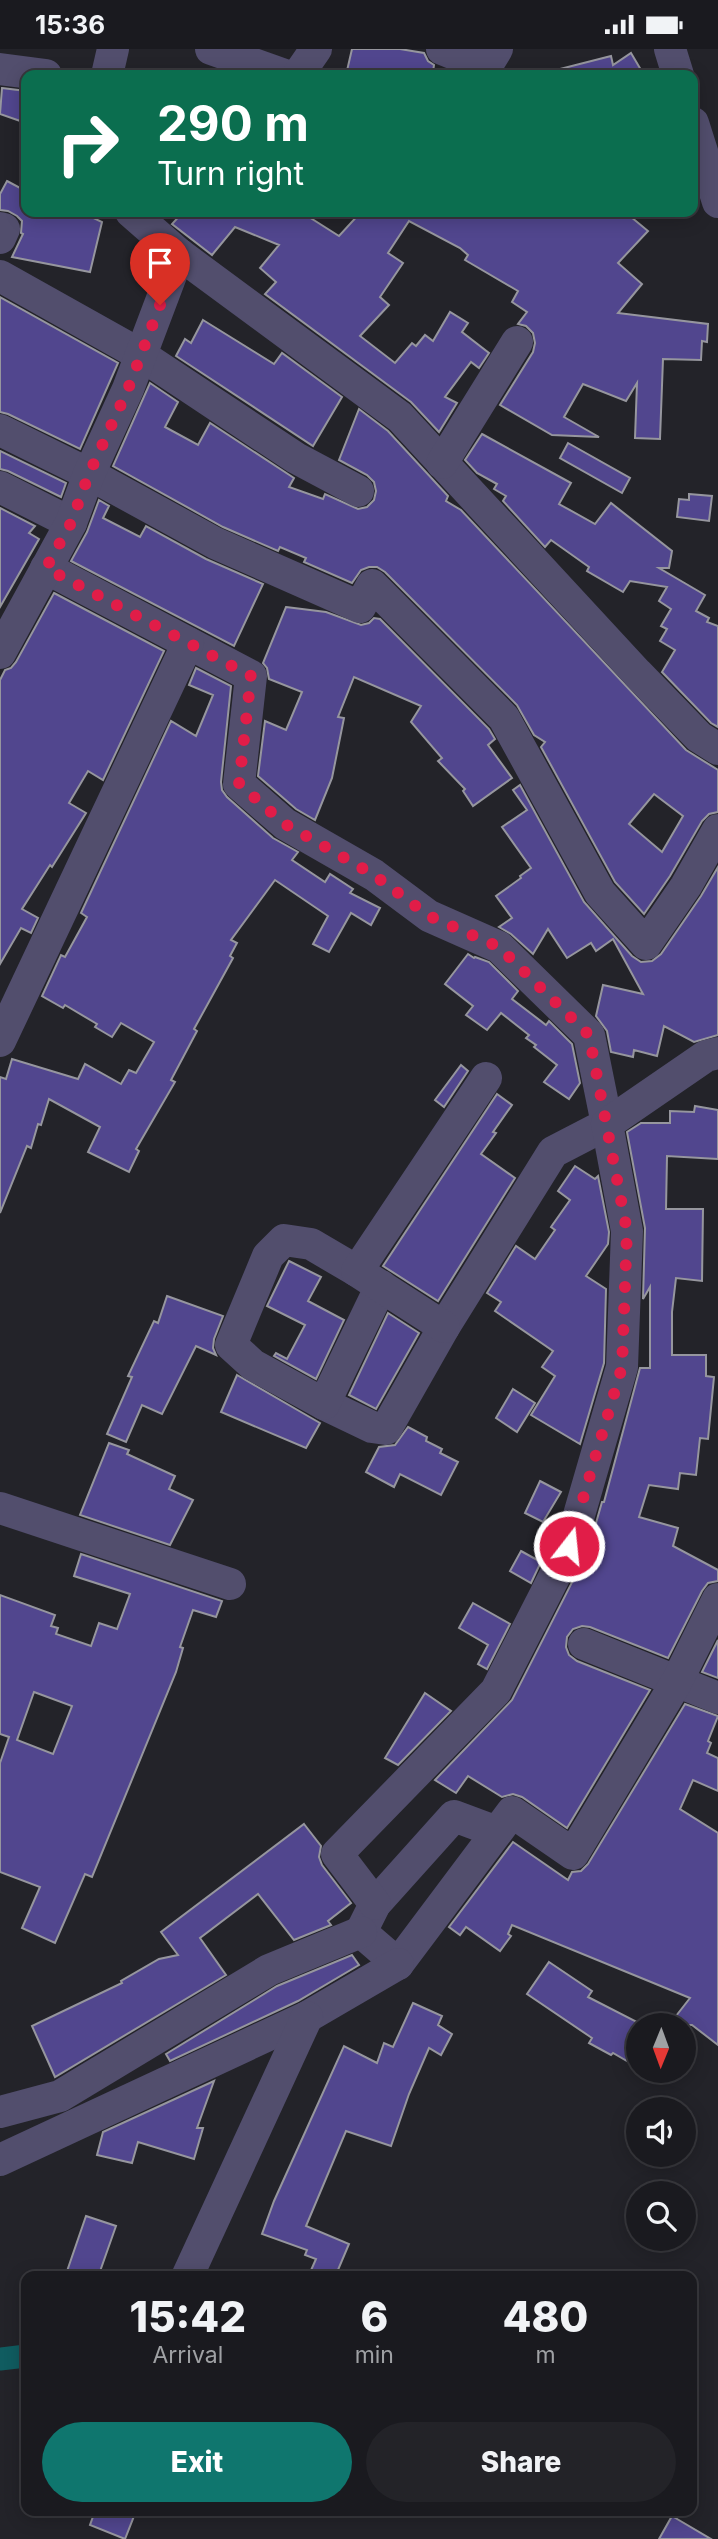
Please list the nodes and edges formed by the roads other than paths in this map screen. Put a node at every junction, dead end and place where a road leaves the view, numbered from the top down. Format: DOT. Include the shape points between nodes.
graph roads {
  1 [pos="113,49"];
  2 [pos="211,49"];
  3 [pos="316,49"];
  4 [pos="442,49"];
  5 [pos="497,49"];
  6 [pos="670,49"];
  7 [pos="0,69"];
  8 [pos="108,70"];
  9 [pos="271,70"];
  10 [pos="301,70"];
  11 [pos="676,70"];
  12 [pos="21,72"];
  13 [pos="698,139"];
  14 [pos="718,202"];
  15 [pos="137,217"];
  16 [pos="0,227"];
  17 [pos="0,238"];
  18 [pos="179,254"];
  19 [pos="0,276"];
  20 [pos="517,342"];
  21 [pos="141,355"];
  22 [pos="0,431"];
  23 [pos="442,463"];
  24 [pos="89,474"];
  25 [pos="0,487"];
  26 [pos="358,491"];
  27 [pos="71,523"];
  28 [pos="46,568"];
  29 [pos="188,643"];
  30 [pos="0,653"];
  31 [pos="718,748"];
  32 [pos="718,830"];
  33 [pos="0,1041"];
  34 [pos="718,1053"];
  35 [pos="486,1078"];
  36 [pos="607,1124"];
  37 [pos="369,1278"];
  38 [pos="444,1327"];
  39 [pos="324,1403"];
  40 [pos="0,1508"];
  41 [pos="230,1584"];
  42 [pos="718,1599"];
  43 [pos="583,1644"];
  44 [pos="676,1683"];
  45 [pos="718,1698"];
  46 [pos="497,1832"];
  47 [pos="375,1904"];
  48 [pos="360,1932"];
  49 [pos="398,1964"];
  50 [pos="307,2017"];
  51 [pos="0,2112"];
  52 [pos="0,2160"];
  53 [pos="190,2271"];
  1 -- 8 [label="street"];
  2 -- 9 [label="street"];
  3 -- 10 [label="street"];
  4 -- 5 [label="street" via="486,67"];
  6 -- 11 [label="street"];
  7 -- 12 [label="street"];
  13 -- 14 [label="street"];
  15 -- 18 [label="street"];
  16 -- 17 [label="street" via="4,229"];
  18 -- 21 [label="street"];
  18 -- 23 [label="street" via="400,417"];
  19 -- 21 [label="street"];
  20 -- 23 [label="street"];
  21 -- 24 [label="street"];
  21 -- 26 [label="street" via="296,458"];
  22 -- 24 [label="street"];
  23 -- 31 [label="street" via="699,737"];
  24 -- 27 [label="street"];
  24 -- 32 [label="street" via="215,543 360,607 372,585 504,718 600,893 646,944"];
  25 -- 27 [label="street"];
  27 -- 28 [label="street"];
  28 -- 29 [label="street"];
  28 -- 30 [label="street"];
  29 -- 33 [label="street"];
  29 -- 36 [label="street" via="251,676 239,784 285,824 374,875 429,916 499,947 589,1035"];
  34 -- 36 [label="street" via="706,1056"];
  35 -- 37 [label="street"];
  36 -- 38 [label="street" via="553,1152"];
  36 -- 47 [label="street" via="627,1231 622,1367 573,1534 496,1691 337,1854"];
  37 -- 38 [label="street"];
  37 -- 39 [label="street"];
  37 -- 39 [label="street" via="311,1244 284,1241 268,1256 231,1345 253,1365"];
  38 -- 39 [label="street" via="386,1429 372,1427"];
  40 -- 41 [label="street"];
  42 -- 44 [label="street"];
  43 -- 44 [label="street"];
  44 -- 45 [label="street"];
  44 -- 46 [label="street" via="573,1854 512,1812"];
  46 -- 47 [label="street" via="454,1816"];
  46 -- 49 [label="street"];
  47 -- 48 [label="street"];
  48 -- 49 [label="street"];
  48 -- 51 [label="street" via="269,1969 60,2097"];
  49 -- 50 [label="street"];
  50 -- 52 [label="street"];
  50 -- 53 [label="street"];
}
